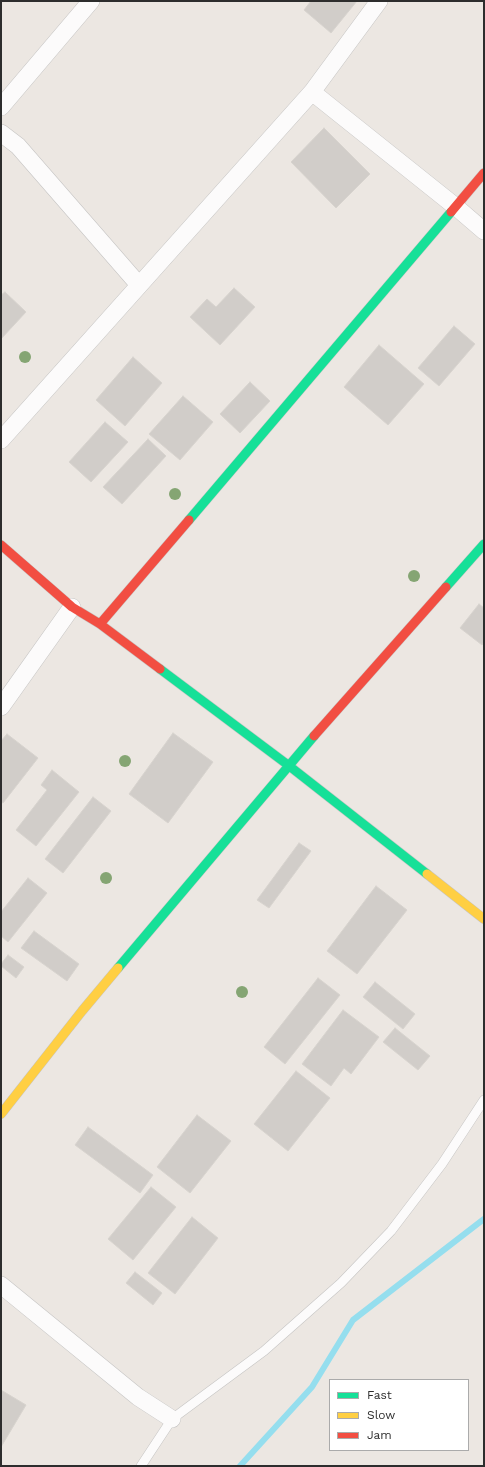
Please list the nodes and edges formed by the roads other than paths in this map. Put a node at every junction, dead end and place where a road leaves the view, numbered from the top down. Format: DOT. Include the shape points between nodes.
graph roads {
  1 [pos="91,1"];
  2 [pos="379,1"];
  3 [pos="312,92"];
  4 [pos="1,107"];
  5 [pos="1,133"];
  6 [pos="484,173"];
  7 [pos="456,207"];
  8 [pos="484,231"];
  9 [pos="139,285"];
  10 [pos="1,440"];
  11 [pos="484,544"];
  12 [pos="1,545"];
  13 [pos="72,607"];
  14 [pos="100,624"];
  15 [pos="1,707"];
  16 [pos="288,765"];
  17 [pos="484,919"];
  18 [pos="484,1100"];
  19 [pos="1,1114"];
  20 [pos="1,1285"];
  21 [pos="172,1418"];
  22 [pos="141,1466"];
  1 -- 4 [label="street"];
  2 -- 3 [label="street"];
  3 -- 7 [label="street"];
  3 -- 9 [label="street"];
  5 -- 9 [label="street" via="18,146"];
  6 -- 7 [label="street"];
  7 -- 8 [label="street"];
  7 -- 14 [label="street"];
  9 -- 10 [label="street"];
  11 -- 16 [label="street"];
  12 -- 13 [label="street"];
  13 -- 14 [label="street"];
  13 -- 15 [label="street"];
  14 -- 16 [label="street"];
  16 -- 17 [label="street"];
  16 -- 19 [label="street" via="82,1011"];
  18 -- 21 [label="lane" via="442,1164 391,1231 341,1283 264,1351"];
  20 -- 21 [label="street" via="138,1397"];
  21 -- 22 [label="lane"];
}
